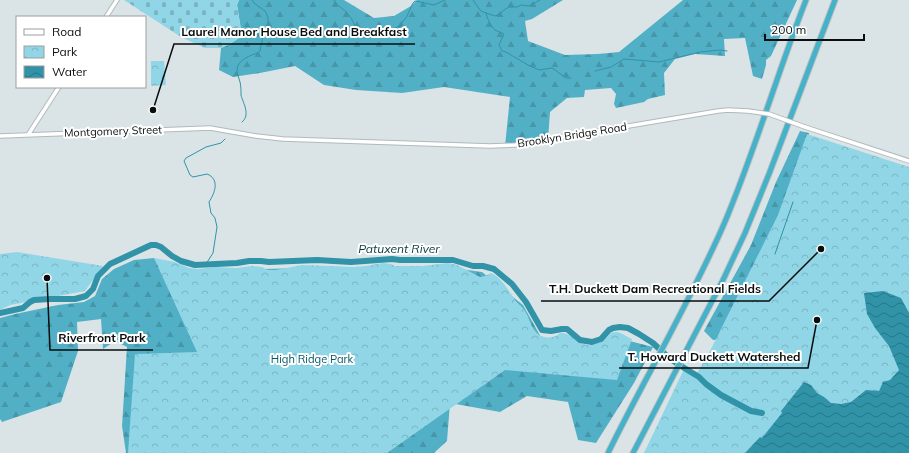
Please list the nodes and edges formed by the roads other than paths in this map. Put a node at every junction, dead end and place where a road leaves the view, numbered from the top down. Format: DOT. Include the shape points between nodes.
graph roads {
  1 [pos="117,0"];
  2 [pos="806,0"];
  3 [pos="835,0"];
  4 [pos="107,16"];
  5 [pos="58,88"];
  6 [pos="226,130"];
  7 [pos="28,134"];
  8 [pos="0,136"];
  9 [pos="909,161"];
  10 [pos="608,453"];
  11 [pos="633,453"];
  1 -- 4 [label="street"];
  2 -- 10 [label="highway" via="724,223 703,270"];
  3 -- 11 [label="highway" via="758,202 735,255"];
  5 -- 7 [label="street"];
  6 -- 7 [label="street, Montgomery Street" via="210,128"];
  6 -- 9 [label="street, Brooklyn Bridge Road, bridge" via="268,138 298,140 490,146 515,145 718,111 748,110 769,114"];
  7 -- 8 [label="street, Montgomery Street"];
}
